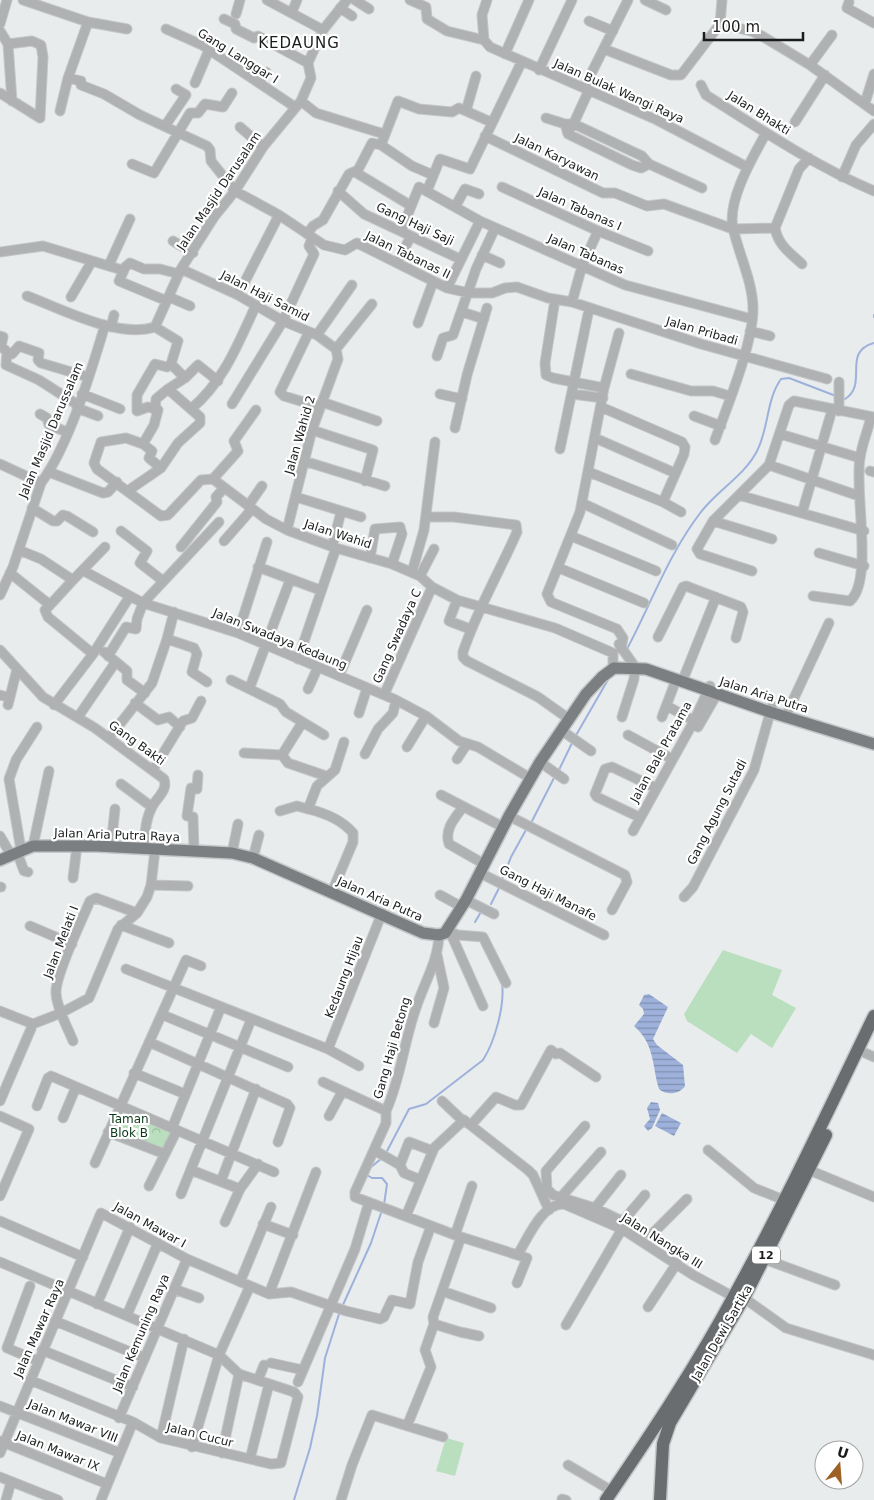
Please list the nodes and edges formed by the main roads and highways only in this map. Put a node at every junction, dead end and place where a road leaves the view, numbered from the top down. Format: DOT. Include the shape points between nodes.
graph roads {
  1 [pos="771,709"];
  2 [pos="874,738"];
  3 [pos="874,744"];
  4 [pos="12,854"];
  5 [pos="242,855"];
  6 [pos="874,1016"];
  7 [pos="874,1033"];
  8 [pos="869,1055"];
  9 [pos="814,1150"];
  10 [pos="741,1294"];
  11 [pos="642,1449"];
  12 [pos="660,1474"];
  13 [pos="609,1496"];
  14 [pos="660,1500"];
  1 -- 2 [label="main road, Jalan Aria Putra" via="788,711"];
  1 -- 3 [label="main road, Jalan Aria Putra"];
  1 -- 5 [label="main road, Jalan Aria Putra" via="681,680 662,668 616,668 602,677 561,730 530,778 446,933 423,933"];
  4 -- 5 [label="main road, Jalan Aria Putra Raya" via="33,846 111,846"];
  6 -- 9 [label="highway, Jalan Dewi Sartika / 12"];
  7 -- 8 [label="highway, Jalan Dewi Sartika / 12"];
  8 -- 9 [label="highway, Jalan Dewi Sartika / 12"];
  9 -- 10 [label="highway, Jalan Dewi Sartika / 12" via="784,1200"];
  9 -- 10 [label="highway, Jalan Dewi Sartika / 12" via="809,1170 764,1259"];
  10 -- 11 [label="highway, Jalan Dewi Sartika / 12"];
  10 -- 12 [label="highway, Jalan Dewi Sartika / 12" via="672,1417 663,1444"];
  11 -- 12 [label="highway" via="656,1451"];
  11 -- 13 [label="highway, 12"];
  12 -- 14 [label="highway, 12"];
}
